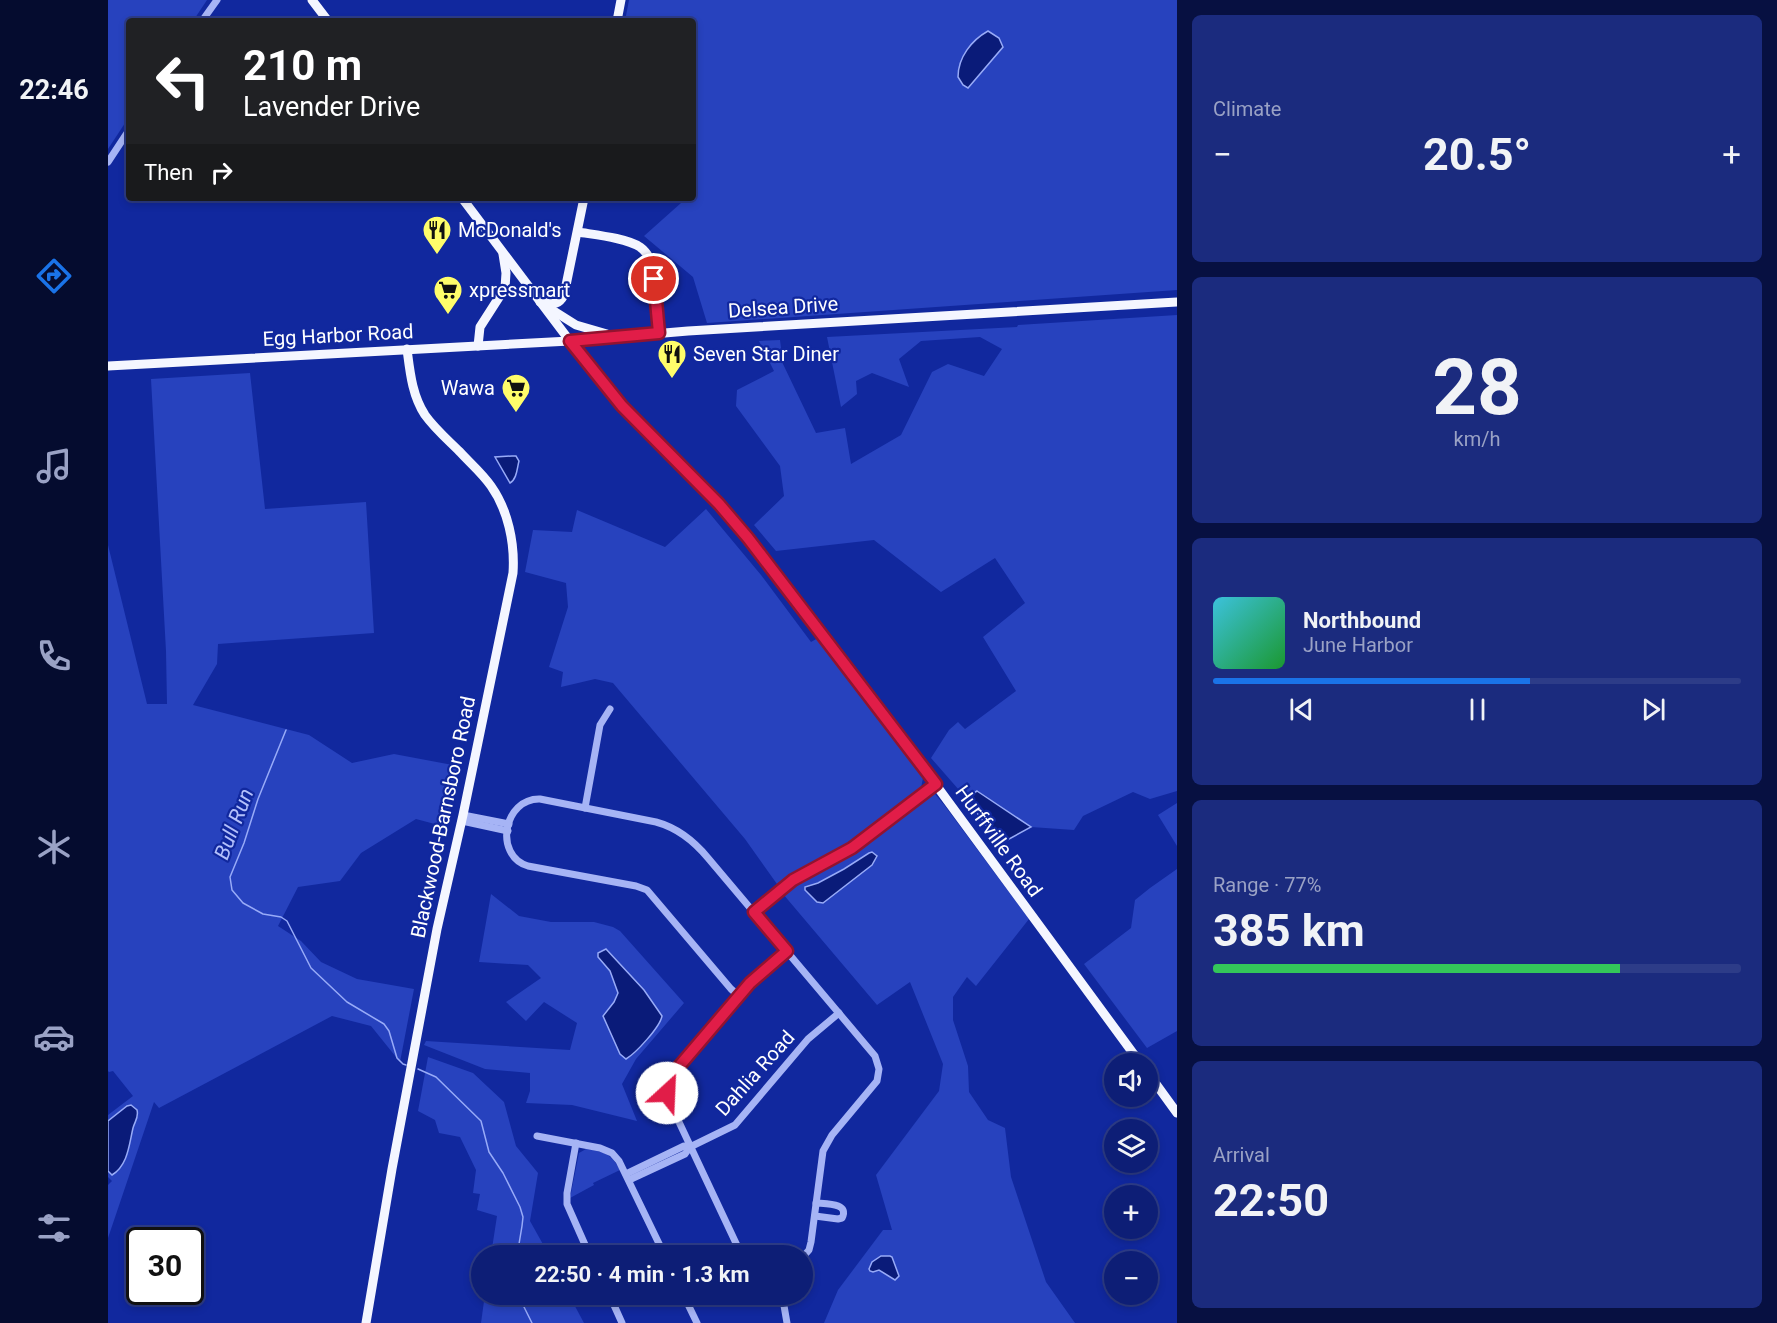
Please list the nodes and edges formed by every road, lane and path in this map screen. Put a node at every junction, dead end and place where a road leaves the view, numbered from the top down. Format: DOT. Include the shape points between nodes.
graph roads {
  1 [pos="217,0"];
  2 [pos="312,0"];
  3 [pos="621,0"];
  4 [pos="204,18"];
  5 [pos="326,18"];
  6 [pos="618,18"];
  7 [pos="126,135"];
  8 [pos="108,162"];
  9 [pos="464,201"];
  10 [pos="583,201"];
  11 [pos="578,232"];
  12 [pos="503,251"];
  13 [pos="540,302"];
  14 [pos="1177,302"];
  15 [pos="659,333"];
  16 [pos="615,336"];
  17 [pos="570,341"];
  18 [pos="478,346"];
  19 [pos="407,349"];
  20 [pos="108,366"];
  21 [pos="609,709"];
  22 [pos="936,784"];
  23 [pos="585,808"];
  24 [pos="462,818"];
  25 [pos="508,828"];
  26 [pos="754,912"];
  27 [pos="787,951"];
  28 [pos="740,996"];
  29 [pos="839,1013"];
  30 [pos="1133,1053"];
  31 [pos="1158,1087"];
  32 [pos="1177,1113"];
  33 [pos="537,1136"];
  34 [pos="576,1143"];
  35 [pos="690,1147"];
  36 [pos="628,1177"];
  37 [pos="816,1203"];
  38 [pos="815,1216"];
  39 [pos="585,1245"];
  40 [pos="660,1245"];
  41 [pos="737,1245"];
  42 [pos="810,1245"];
  43 [pos="614,1305"];
  44 [pos="688,1305"];
  45 [pos="784,1305"];
  46 [pos="366,1323"];
  47 [pos="622,1323"];
  48 [pos="697,1323"];
  49 [pos="787,1323"];
  1 -- 4 [label="street"];
  2 -- 5 [label="main road"];
  3 -- 6 [label="main road"];
  7 -- 8 [label="street"];
  9 -- 12 [label="main road"];
  10 -- 11 [label="main road"];
  11 -- 13 [label="main road" via="561,301"];
  11 -- 15 [label="main road" via="642,248 653,268"];
  12 -- 13 [label="main road"];
  12 -- 18 [label="main road" via="505,288 480,327"];
  13 -- 16 [label="main road" via="576,326"];
  13 -- 17 [label="main road"];
  14 -- 15 [label="main road, Delsea Drive"];
  15 -- 16 [label="main road, Delsea Drive"];
  16 -- 17 [label="main road, Delsea Drive"];
  17 -- 18 [label="main road, Egg Harbor Road"];
  17 -- 22 [label="main road, Hurffville Road" via="622,406 748,538"];
  18 -- 19 [label="main road, Egg Harbor Road"];
  19 -- 20 [label="main road, Egg Harbor Road"];
  19 -- 24 [label="main road, Blackwood-Barnsboro Road" via="411,381 425,414 491,486 512,544 513,573"];
  21 -- 23 [label="street" via="600,726"];
  22 -- 26 [label="street" via="852,848 793,880"];
  22 -- 30 [label="main road, Hurffville Road"];
  23 -- 25 [label="street" via="529,800 518,807"];
  23 -- 26 [label="street" via="656,822 681,832 700,848"];
  24 -- 25 [label="street"];
  24 -- 46 [label="main road, Blackwood-Barnsboro Road" via="432,955"];
  25 -- 28 [label="street" via="508,849 522,864 649,891"];
  26 -- 27 [label="street"];
  27 -- 28 [label="street"];
  27 -- 29 [label="street"];
  28 -- 35 [label="street" via="669,1082 667,1096"];
  29 -- 35 [label="street, Dahlia Road" via="808,1039 735,1125"];
  29 -- 37 [label="street" via="875,1056 879,1074 873,1088 826,1145"];
  31 -- 32 [label="main road"];
  33 -- 34 [label="street"];
  34 -- 36 [label="street" via="612,1153"];
  34 -- 39 [label="street" via="567,1201"];
  35 -- 36 [label="street, Dahlia Road" via="684,1146"];
  35 -- 41 [label="street"];
  36 -- 40 [label="street"];
  37 -- 38 [label="street"];
  37 -- 38 [label="street" via="841,1206 845,1214 838,1219"];
  38 -- 42 [label="street"];
  43 -- 47 [label="street"];
  44 -- 48 [label="street"];
  45 -- 49 [label="street"];
}
